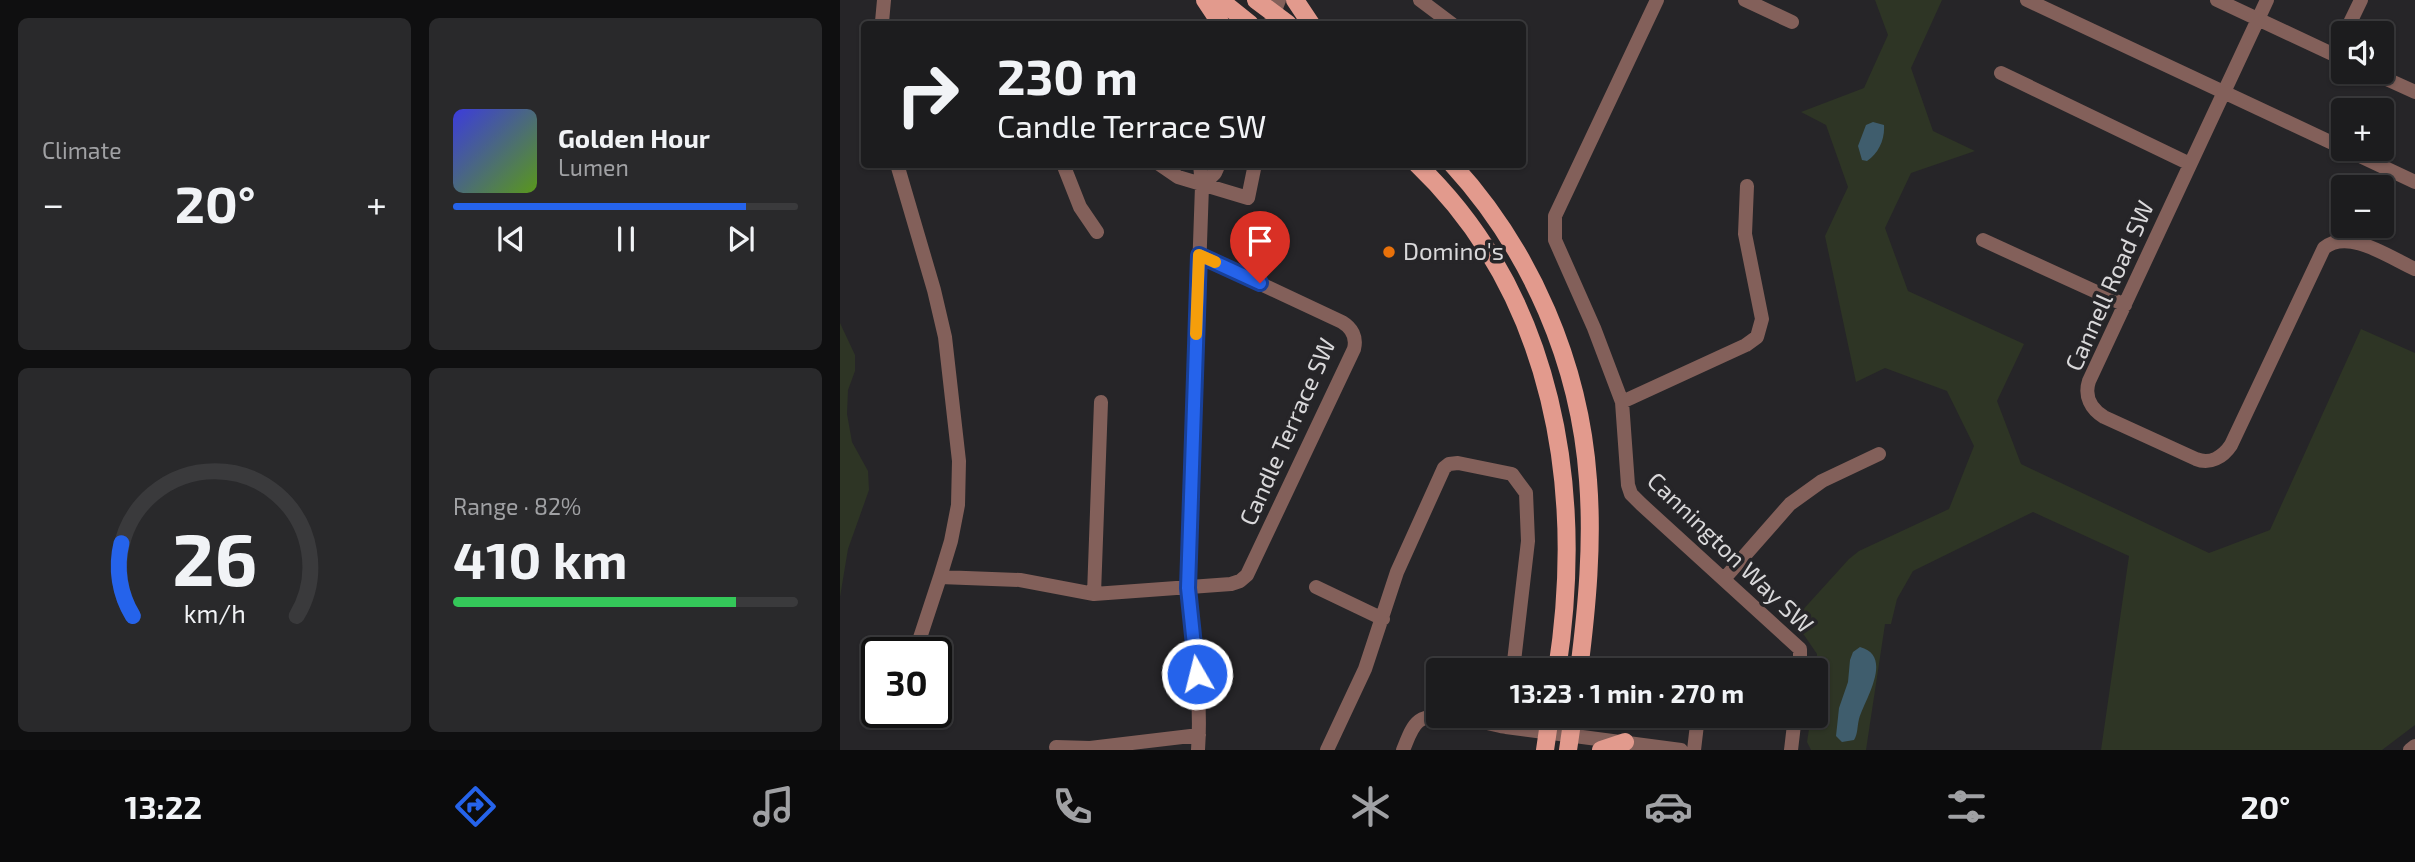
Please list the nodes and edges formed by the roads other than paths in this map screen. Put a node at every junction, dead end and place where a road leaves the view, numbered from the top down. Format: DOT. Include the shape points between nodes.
graph roads {
  1 [pos="884,0"];
  2 [pos="1205,0"];
  3 [pos="1220,0"];
  4 [pos="1255,0"];
  5 [pos="1295,0"];
  6 [pos="1420,0"];
  7 [pos="1657,0"];
  8 [pos="1745,0"];
  9 [pos="2027,0"];
  10 [pos="2217,0"];
  11 [pos="2267,0"];
  12 [pos="2361,0"];
  13 [pos="1278,16"];
  14 [pos="2258,19"];
  15 [pos="886,21"];
  16 [pos="1219,21"];
  17 [pos="1244,21"];
  18 [pos="1248,21"];
  19 [pos="1309,21"];
  20 [pos="1448,21"];
  21 [pos="2351,21"];
  22 [pos="1792,22"];
  23 [pos="2331,53"];
  24 [pos="2001,73"];
  25 [pos="2394,82"];
  26 [pos="2224,92"];
  27 [pos="2415,92"];
  28 [pos="2331,142"];
  29 [pos="2372,161"];
  30 [pos="2190,164"];
  31 [pos="898,168"];
  32 [pos="1065,168"];
  33 [pos="1165,168"];
  34 [pos="1200,168"];
  35 [pos="1217,168"];
  36 [pos="1254,168"];
  37 [pos="1421,168"];
  38 [pos="1455,168"];
  39 [pos="2415,181"];
  40 [pos="1202,186"];
  41 [pos="1747,186"];
  42 [pos="1097,232"];
  43 [pos="1983,240"];
  44 [pos="1199,255"];
  45 [pos="2415,269"];
  46 [pos="2125,305"];
  47 [pos="1101,402"];
  48 [pos="1622,402"];
  49 [pos="1879,454"];
  50 [pos="940,577"];
  51 [pos="1724,579"];
  52 [pos="1316,587"];
  53 [pos="1188,588"];
  54 [pos="1094,594"];
  55 [pos="1383,619"];
  56 [pos="920,637"];
  57 [pos="1514,658"];
  58 [pos="1558,658"];
  59 [pos="1580,658"];
  60 [pos="1800,658"];
  61 [pos="1426,717"];
  62 [pos="1548,728"];
  63 [pos="1553,728"];
  64 [pos="1697,728"];
  65 [pos="1794,728"];
  66 [pos="1569,742"];
  67 [pos="1625,742"];
  68 [pos="1199,743"];
  69 [pos="2415,746"];
  70 [pos="1055,747"];
  71 [pos="1327,750"];
  72 [pos="1403,750"];
  73 [pos="1545,750"];
  74 [pos="1601,750"];
  75 [pos="1680,750"];
  76 [pos="1693,750"];
  77 [pos="1791,750"];
  78 [pos="2410,750"];
  1 -- 15 [label="street"];
  2 -- 16 [label="main road"];
  3 -- 17 [label="main road"];
  4 -- 13 [label="main road"];
  4 -- 18 [label="street"];
  5 -- 19 [label="main road"];
  6 -- 20 [label="street"];
  7 -- 48 [label="street, Cannington Way SW" via="1554,224 1555,240"];
  8 -- 22 [label="street"];
  9 -- 26 [label="street"];
  10 -- 14 [label="street"];
  11 -- 14 [label="street, Cannell Road SW"];
  12 -- 21 [label="street"];
  14 -- 23 [label="street"];
  14 -- 26 [label="street, Cannell Road SW"];
  24 -- 30 [label="street"];
  25 -- 27 [label="street"];
  26 -- 28 [label="street"];
  26 -- 30 [label="street, Cannell Road SW"];
  29 -- 39 [label="street"];
  30 -- 46 [label="street, Cannell Road SW"];
  31 -- 50 [label="street" via="945,337 959,461 958,505"];
  32 -- 42 [label="street" via="1080,207"];
  33 -- 40 [label="street"];
  34 -- 40 [label="street"];
  35 -- 40 [label="street"];
  36 -- 40 [label="street" via="1248,198"];
  37 -- 58 [label="main road" via="1490,254 1531,338 1551,405 1565,478 1568,530"];
  38 -- 59 [label="main road" via="1522,260 1562,348 1575,395 1588,480 1588,593"];
  40 -- 44 [label="street"];
  41 -- 48 [label="street" via="1745,234 1762,319 1757,337"];
  43 -- 46 [label="street"];
  44 -- 53 [label="street"];
  44 -- 53 [label="street, Candle Terrace SW" via="1342,322 1351,329 1355,344 1250,570 1231,584"];
  45 -- 46 [label="street, Cannell Road SW" via="2349,240 2324,248 2231,445 2214,460 2196,459 2104,417 2089,401 2087,387"];
  47 -- 54 [label="street"];
  48 -- 51 [label="street, Cannington Way SW" via="1631,494"];
  49 -- 51 [label="street" via="1822,481 1790,504"];
  50 -- 54 [label="street" via="1020,580"];
  50 -- 56 [label="street"];
  51 -- 60 [label="street, Cannington Way SW" via="1800,649"];
  52 -- 55 [label="street"];
  53 -- 54 [label="street"];
  53 -- 68 [label="street" via="1200,694"];
  55 -- 57 [label="street" via="1397,572 1444,468 1458,463 1512,474 1526,493 1528,541"];
  55 -- 71 [label="street"];
  61 -- 72 [label="street" via="1416,723"];
  62 -- 73 [label="main road"];
  63 -- 66 [label="street"];
  64 -- 76 [label="street"];
  65 -- 77 [label="street"];
  66 -- 67 [label="street"];
  67 -- 74 [label="main road"];
  67 -- 75 [label="street"];
  68 -- 70 [label="street"];
  69 -- 78 [label="street"];
}
